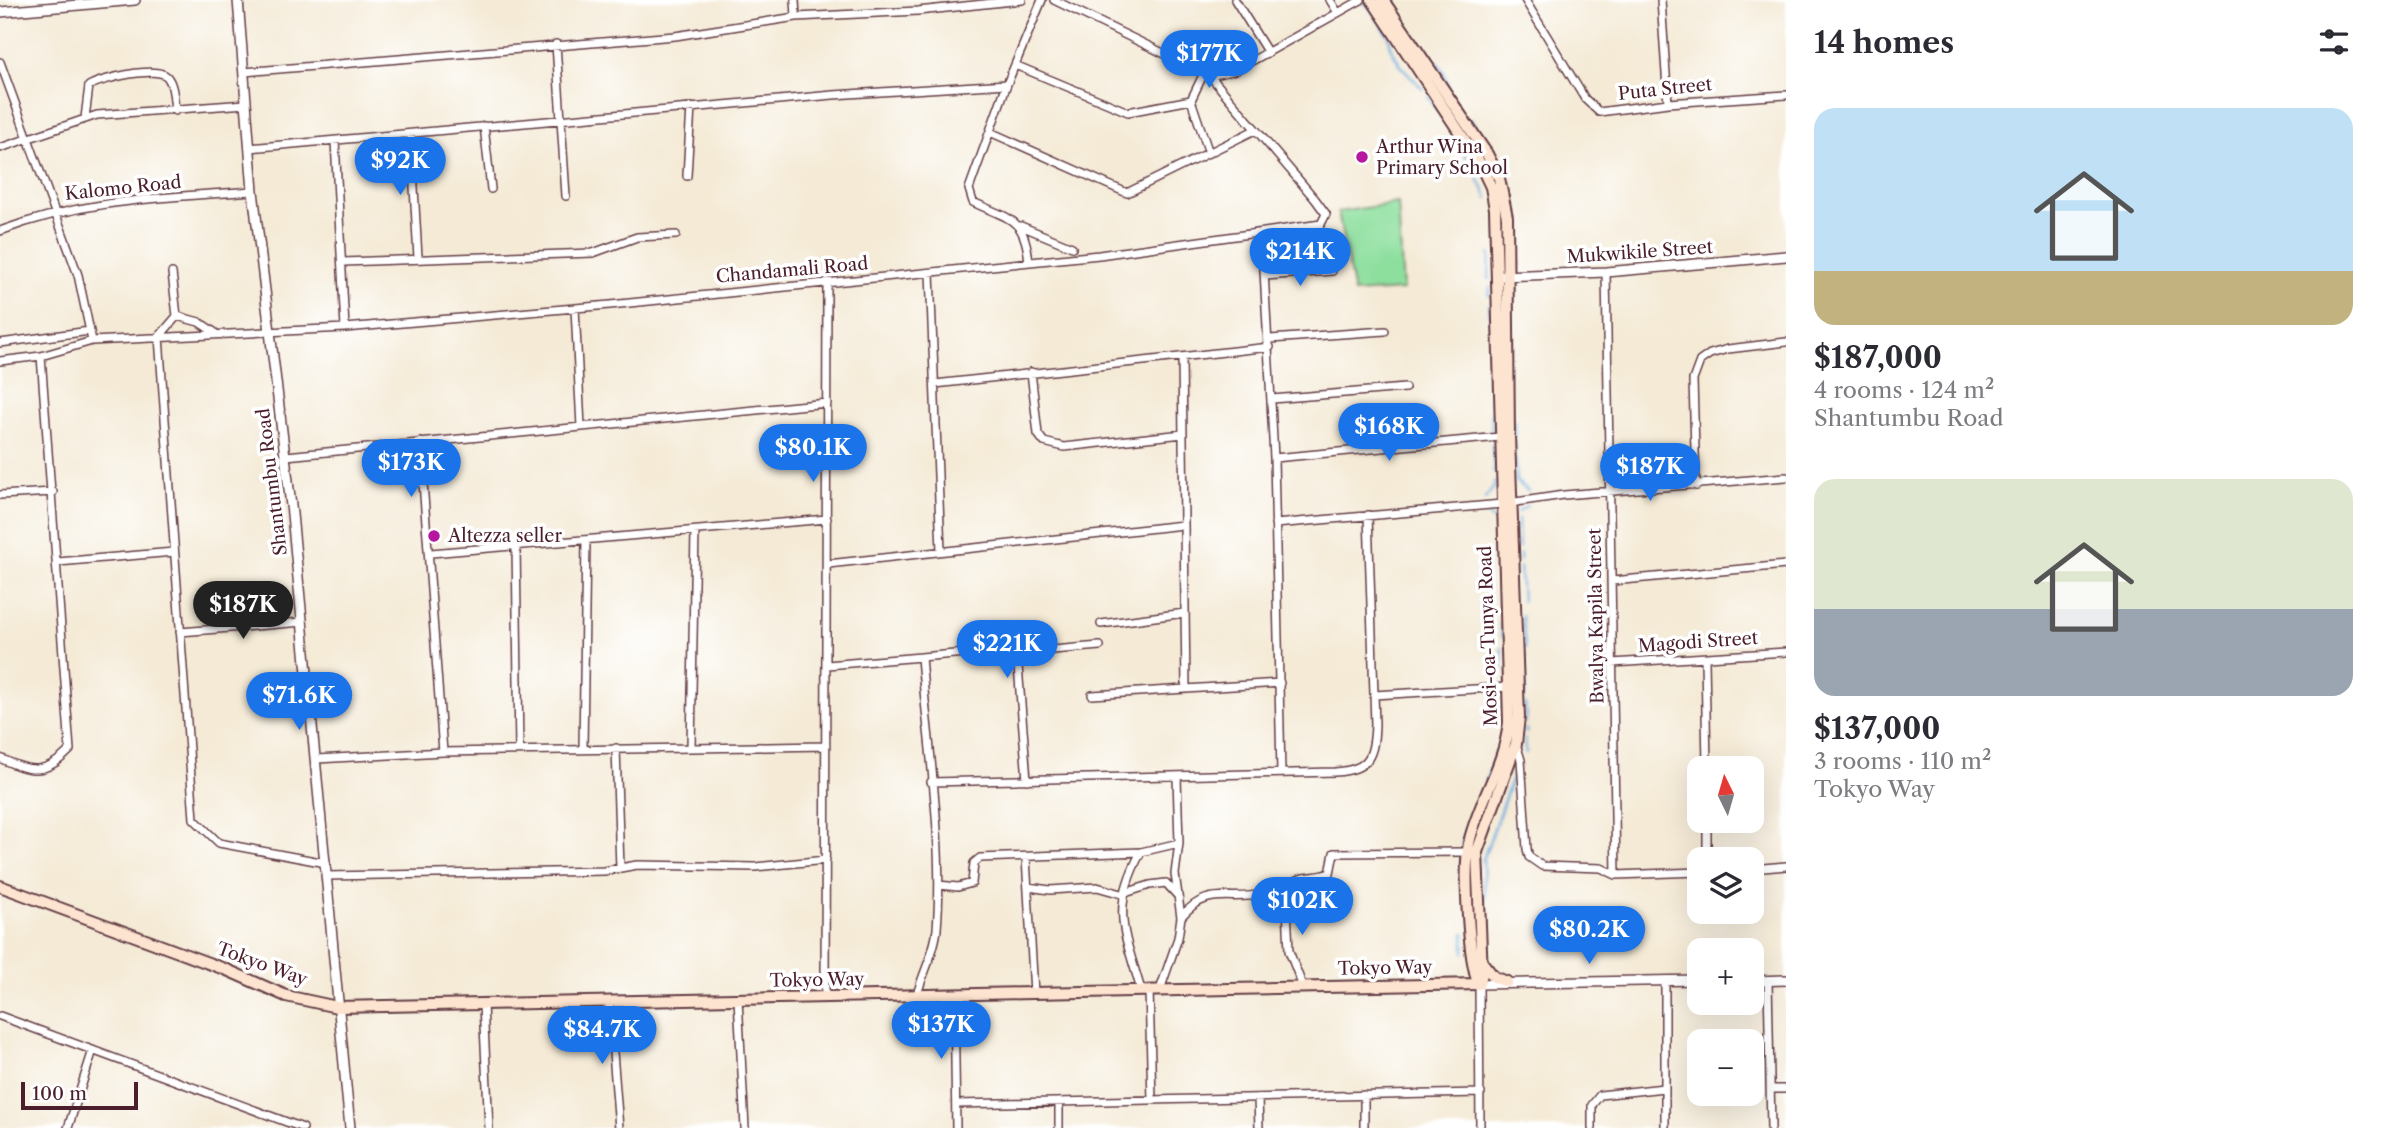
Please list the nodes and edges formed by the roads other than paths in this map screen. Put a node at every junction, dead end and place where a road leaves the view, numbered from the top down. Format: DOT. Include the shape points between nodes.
graph roads {
  1 [pos="135,0"];
  2 [pos="238,0"];
  3 [pos="795,0"];
  4 [pos="1022,0"];
  5 [pos="1042,0"];
  6 [pos="1054,0"];
  7 [pos="1235,0"];
  8 [pos="1330,0"];
  9 [pos="1361,0"];
  10 [pos="1372,0"];
  11 [pos="1382,0"];
  12 [pos="1525,0"];
  13 [pos="1661,0"];
  14 [pos="60,3"];
  15 [pos="0,12"];
  16 [pos="1338,13"];
  17 [pos="796,17"];
  18 [pos="556,44"];
  19 [pos="1268,53"];
  20 [pos="0,62"];
  21 [pos="1015,65"];
  22 [pos="244,72"];
  23 [pos="1,73"];
  24 [pos="1207,74"];
  25 [pos="1007,84"];
  26 [pos="1786,95"];
  27 [pos="1191,100"];
  28 [pos="1668,103"];
  29 [pos="246,104"];
  30 [pos="691,107"];
  31 [pos="175,111"];
  32 [pos="85,118"];
  33 [pos="561,119"];
  34 [pos="484,126"];
  35 [pos="1255,130"];
  36 [pos="990,132"];
  37 [pos="411,134"];
  38 [pos="26,138"];
  39 [pos="335,141"];
  40 [pos="0,148"];
  41 [pos="249,148"];
  42 [pos="1209,153"];
  43 [pos="687,176"];
  44 [pos="491,189"];
  45 [pos="253,191"];
  46 [pos="566,196"];
  47 [pos="55,211"];
  48 [pos="1020,226"];
  49 [pos="0,231"];
  50 [pos="1262,233"];
  51 [pos="676,235"];
  52 [pos="1072,247"];
  53 [pos="1786,256"];
  54 [pos="418,258"];
  55 [pos="343,262"];
  56 [pos="1029,262"];
  57 [pos="1332,271"];
  58 [pos="1606,272"];
  59 [pos="172,273"];
  60 [pos="930,273"];
  61 [pos="1265,276"];
  62 [pos="1501,276"];
  63 [pos="827,282"];
  64 [pos="575,308"];
  65 [pos="177,316"];
  66 [pos="345,328"];
  67 [pos="90,331"];
  68 [pos="1385,331"];
  69 [pos="215,333"];
  70 [pos="270,333"];
  71 [pos="159,337"];
  72 [pos="92,341"];
  73 [pos="1786,342"];
  74 [pos="1270,343"];
  75 [pos="0,344"];
  76 [pos="41,356"];
  77 [pos="1182,356"];
  78 [pos="0,361"];
  79 [pos="1031,372"];
  80 [pos="934,384"];
  81 [pos="1405,388"];
  82 [pos="1272,399"];
  83 [pos="827,402"];
  84 [pos="581,426"];
  85 [pos="1183,434"];
  86 [pos="1500,437"];
  87 [pos="420,442"];
  88 [pos="286,456"];
  89 [pos="1275,458"];
  90 [pos="1786,477"];
  91 [pos="1696,486"];
  92 [pos="1609,491"];
  93 [pos="53,492"];
  94 [pos="0,495"];
  95 [pos="1506,502"];
  96 [pos="1368,515"];
  97 [pos="827,519"];
  98 [pos="1275,524"];
  99 [pos="1183,525"];
  100 [pos="695,531"];
  101 [pos="586,540"];
  102 [pos="516,546"];
  103 [pos="941,551"];
  104 [pos="174,552"];
  105 [pos="430,553"];
  106 [pos="58,562"];
  107 [pos="828,564"];
  108 [pos="1786,565"];
  109 [pos="1612,581"];
  110 [pos="1185,614"];
  111 [pos="303,622"];
  112 [pos="1101,624"];
  113 [pos="180,632"];
  114 [pos="1100,646"];
  115 [pos="1786,652"];
  116 [pos="1017,653"];
  117 [pos="921,657"];
  118 [pos="1705,659"];
  119 [pos="1612,663"];
  120 [pos="827,665"];
  121 [pos="1280,683"];
  122 [pos="1509,687"];
  123 [pos="1186,689"];
  124 [pos="1092,695"];
  125 [pos="1374,695"];
  126 [pos="1512,741"];
  127 [pos="826,746"];
  128 [pos="691,747"];
  129 [pos="616,748"];
  130 [pos="583,749"];
  131 [pos="519,750"];
  132 [pos="443,752"];
  133 [pos="1707,756"];
  134 [pos="0,758"];
  135 [pos="317,759"];
  136 [pos="1281,773"];
  137 [pos="1177,777"];
  138 [pos="1027,780"];
  139 [pos="930,782"];
  140 [pos="1179,843"];
  141 [pos="1141,852"];
  142 [pos="1467,852"];
  143 [pos="1026,858"];
  144 [pos="826,860"];
  145 [pos="326,863"];
  146 [pos="1786,866"];
  147 [pos="620,868"];
  148 [pos="1764,868"];
  149 [pos="1687,872"];
  150 [pos="1616,875"];
  151 [pos="327,876"];
  152 [pos="1286,885"];
  153 [pos="0,886"];
  154 [pos="939,886"];
  155 [pos="1028,887"];
  156 [pos="1122,894"];
  157 [pos="1179,899"];
  158 [pos="1181,917"];
  159 [pos="1471,950"];
  160 [pos="1481,959"];
  161 [pos="1665,980"];
  162 [pos="1687,980"];
  163 [pos="1764,980"];
  164 [pos="1768,980"];
  165 [pos="1786,980"];
  166 [pos="1507,982"];
  167 [pos="1479,984"];
  168 [pos="1452,985"];
  169 [pos="1303,987"];
  170 [pos="1150,990"];
  171 [pos="1034,993"];
  172 [pos="954,994"];
  173 [pos="917,995"];
  174 [pos="825,997"];
  175 [pos="738,999"];
  176 [pos="609,1002"];
  177 [pos="483,1005"];
  178 [pos="338,1007"];
  179 [pos="0,1016"];
  180 [pos="93,1050"];
  181 [pos="1664,1088"];
  182 [pos="1771,1089"];
  183 [pos="1786,1089"];
  184 [pos="1481,1093"];
  185 [pos="1364,1096"];
  186 [pos="1258,1098"];
  187 [pos="1152,1100"];
  188 [pos="1059,1102"];
  189 [pos="956,1104"];
  190 [pos="68,1128"];
  191 [pos="303,1128"];
  192 [pos="350,1128"];
  193 [pos="489,1128"];
  194 [pos="619,1128"];
  195 [pos="746,1128"];
  196 [pos="956,1128"];
  197 [pos="1059,1128"];
  198 [pos="1259,1128"];
  199 [pos="1364,1128"];
  200 [pos="1480,1128"];
  201 [pos="1592,1128"];
  202 [pos="1665,1128"];
  203 [pos="1772,1128"];
  1 -- 14 [label="street"];
  2 -- 22 [label="street, Shantumbu Road"];
  3 -- 17 [label="street"];
  4 -- 17 [label="street"];
  5 -- 21 [label="street"];
  6 -- 24 [label="street"];
  7 -- 19 [label="street"];
  8 -- 16 [label="street"];
  9 -- 16 [label="street"];
  10 -- 62 [label="main road, Mosi-oa-Tunya Road" via="1478,160 1491,187"];
  11 -- 62 [label="main road, Mosi-oa-Tunya Road" via="1493,166 1507,218"];
  12 -- 28 [label="street, Puta Street" via="1594,110"];
  13 -- 28 [label="street"];
  14 -- 15 [label="street"];
  16 -- 19 [label="street"];
  17 -- 18 [label="street" via="675,36"];
  18 -- 22 [label="street"];
  18 -- 33 [label="street"];
  19 -- 24 [label="street" via="1236,70"];
  20 -- 23 [label="street"];
  21 -- 25 [label="street"];
  21 -- 27 [label="street" via="1128,112"];
  22 -- 29 [label="street, Shantumbu Road"];
  23 -- 38 [label="street"];
  24 -- 27 [label="street"];
  24 -- 35 [label="street"];
  25 -- 30 [label="street"];
  25 -- 36 [label="street"];
  26 -- 28 [label="street, Puta Street"];
  27 -- 42 [label="street"];
  29 -- 31 [label="street"];
  29 -- 41 [label="street, Shantumbu Road"];
  30 -- 33 [label="street"];
  30 -- 43 [label="street"];
  31 -- 32 [label="street"];
  31 -- 32 [label="street" via="169,78 152,72 106,78 89,86"];
  32 -- 38 [label="street"];
  33 -- 34 [label="street"];
  33 -- 46 [label="street"];
  34 -- 37 [label="street"];
  34 -- 44 [label="street"];
  35 -- 42 [label="street"];
  35 -- 50 [label="street, Chandamali Road" via="1326,214 1316,227"];
  36 -- 42 [label="street" via="1127,193"];
  36 -- 48 [label="street" via="969,197"];
  37 -- 39 [label="street"];
  37 -- 54 [label="street"];
  38 -- 40 [label="street"];
  38 -- 47 [label="street"];
  39 -- 41 [label="street"];
  39 -- 55 [label="street"];
  41 -- 45 [label="street, Shantumbu Road"];
  45 -- 47 [label="street, Kalomo Road"];
  45 -- 70 [label="street, Shantumbu Road"];
  47 -- 49 [label="street, Kalomo Road"];
  47 -- 67 [label="street" via="78,275"];
  48 -- 52 [label="street"];
  48 -- 56 [label="street"];
  50 -- 56 [label="street, Chandamali Road"];
  50 -- 61 [label="street"];
  51 -- 54 [label="street" via="636,237 593,253"];
  53 -- 58 [label="street, Mukwikile Street"];
  54 -- 55 [label="street"];
  55 -- 66 [label="street"];
  56 -- 60 [label="street, Chandamali Road"];
  57 -- 61 [label="street"];
  58 -- 62 [label="street, Mukwikile Street"];
  58 -- 92 [label="street, Bwalya Kapila Street"];
  59 -- 65 [label="street"];
  60 -- 63 [label="street, Chandamali Road"];
  60 -- 80 [label="street"];
  61 -- 74 [label="street"];
  62 -- 86 [label="main road, Mosi-oa-Tunya Road"];
  62 -- 95 [label="main road, Mosi-oa-Tunya Road"];
  63 -- 64 [label="street, Chandamali Road"];
  63 -- 83 [label="street"];
  64 -- 66 [label="street, Chandamali Road"];
  64 -- 84 [label="street"];
  65 -- 69 [label="street"];
  65 -- 71 [label="street"];
  66 -- 70 [label="street, Chandamali Road"];
  67 -- 72 [label="street"];
  67 -- 75 [label="street"];
  68 -- 74 [label="street"];
  69 -- 70 [label="street, Chandamali Road"];
  69 -- 71 [label="street, Chandamali Road"];
  70 -- 88 [label="street, Shantumbu Road"];
  71 -- 72 [label="street, Chandamali Road"];
  71 -- 104 [label="street"];
  72 -- 76 [label="street, Chandamali Road"];
  73 -- 91 [label="street" via="1728,349 1700,361 1693,380"];
  74 -- 77 [label="street"];
  74 -- 82 [label="street"];
  76 -- 78 [label="street, Chandamali Road"];
  76 -- 93 [label="street"];
  77 -- 79 [label="street"];
  77 -- 85 [label="street"];
  79 -- 80 [label="street"];
  79 -- 85 [label="street" via="1038,434 1048,444 1064,447"];
  80 -- 103 [label="street"];
  81 -- 82 [label="street"];
  82 -- 89 [label="street"];
  83 -- 84 [label="street"];
  83 -- 97 [label="street"];
  84 -- 87 [label="street"];
  85 -- 99 [label="street"];
  86 -- 89 [label="street"];
  86 -- 95 [label="main road, Mosi-oa-Tunya Road"];
  87 -- 88 [label="street"];
  87 -- 105 [label="street"];
  88 -- 111 [label="street, Shantumbu Road"];
  89 -- 98 [label="street"];
  90 -- 91 [label="street"];
  91 -- 92 [label="street"];
  92 -- 95 [label="street"];
  92 -- 109 [label="street, Bwalya Kapila Street"];
  93 -- 94 [label="street"];
  93 -- 106 [label="street"];
  95 -- 96 [label="street"];
  95 -- 122 [label="main road, Mosi-oa-Tunya Road"];
  95 -- 126 [label="main road, Mosi-oa-Tunya Road" via="1519,687"];
  96 -- 98 [label="street"];
  96 -- 125 [label="street"];
  97 -- 100 [label="street"];
  97 -- 107 [label="street"];
  98 -- 121 [label="street"];
  99 -- 103 [label="street"];
  99 -- 110 [label="street"];
  100 -- 101 [label="street"];
  100 -- 128 [label="street"];
  101 -- 102 [label="street"];
  101 -- 130 [label="street"];
  102 -- 105 [label="street"];
  102 -- 131 [label="street"];
  103 -- 107 [label="street"];
  104 -- 106 [label="street"];
  104 -- 113 [label="street"];
  105 -- 132 [label="street"];
  106 -- 134 [label="street" via="70,750 41,770"];
  107 -- 120 [label="street"];
  108 -- 109 [label="street"];
  109 -- 119 [label="street, Bwalya Kapila Street"];
  110 -- 112 [label="street"];
  110 -- 123 [label="street"];
  111 -- 113 [label="street"];
  111 -- 135 [label="street, Shantumbu Road"];
  113 -- 145 [label="street" via="194,819 219,843"];
  114 -- 116 [label="street"];
  115 -- 118 [label="street, Magodi Street"];
  116 -- 117 [label="street" via="1010,649"];
  116 -- 138 [label="street"];
  117 -- 120 [label="street"];
  117 -- 139 [label="street"];
  118 -- 119 [label="street, Magodi Street"];
  118 -- 133 [label="street"];
  119 -- 150 [label="street, Bwalya Kapila Street"];
  120 -- 127 [label="street"];
  121 -- 123 [label="street"];
  121 -- 136 [label="street"];
  122 -- 125 [label="street"];
  122 -- 126 [label="main road, Mosi-oa-Tunya Road"];
  123 -- 124 [label="street"];
  125 -- 136 [label="street" via="1375,742 1367,762 1349,771"];
  126 -- 142 [label="main road, Mosi-oa-Tunya Road"];
  126 -- 150 [label="street" via="1521,760 1529,857 1542,866 1601,868"];
  126 -- 160 [label="main road, Mosi-oa-Tunya Road" via="1477,852"];
  127 -- 128 [label="street"];
  127 -- 144 [label="street"];
  128 -- 129 [label="street"];
  129 -- 130 [label="street"];
  129 -- 147 [label="street"];
  130 -- 131 [label="street"];
  131 -- 132 [label="street"];
  132 -- 135 [label="street"];
  135 -- 145 [label="street, Shantumbu Road"];
  136 -- 137 [label="street"];
  137 -- 138 [label="street"];
  137 -- 140 [label="street"];
  138 -- 139 [label="street"];
  139 -- 154 [label="street"];
  140 -- 141 [label="street"];
  140 -- 157 [label="street" via="1175,874"];
  141 -- 143 [label="street"];
  141 -- 156 [label="street"];
  142 -- 152 [label="street" via="1334,853 1330,873"];
  142 -- 159 [label="main road, Mosi-oa-Tunya Road"];
  143 -- 154 [label="street" via="975,860 972,883"];
  143 -- 155 [label="street"];
  144 -- 147 [label="street" via="755,867"];
  144 -- 174 [label="street"];
  145 -- 151 [label="street, Shantumbu Road"];
  146 -- 148 [label="street"];
  147 -- 151 [label="street" via="604,872"];
  149 -- 150 [label="street"];
  151 -- 178 [label="street, Shantumbu Road"];
  152 -- 158 [label="street" via="1261,895 1210,896"];
  152 -- 169 [label="street" via="1289,951"];
  153 -- 178 [label="main road, Tokyo Way" via="286,996"];
  154 -- 173 [label="street" via="933,951"];
  155 -- 156 [label="street" via="1097,887"];
  155 -- 171 [label="street"];
  156 -- 157 [label="street" via="1166,883"];
  156 -- 170 [label="street" via="1126,935"];
  157 -- 158 [label="street"];
  158 -- 170 [label="street" via="1178,938"];
  159 -- 167 [label="main road, Mosi-oa-Tunya Road"];
  159 -- 168 [label="main road" via="1467,971"];
  160 -- 166 [label="main road" via="1494,977"];
  160 -- 167 [label="main road, Mosi-oa-Tunya Road"];
  161 -- 162 [label="street, Tokyo Way"];
  161 -- 166 [label="street, Tokyo Way"];
  161 -- 181 [label="street"];
  163 -- 164 [label="street"];
  164 -- 165 [label="street"];
  164 -- 182 [label="street"];
  166 -- 167 [label="street, Tokyo Way"];
  167 -- 168 [label="main road, Tokyo Way"];
  167 -- 184 [label="street"];
  168 -- 169 [label="main road, Tokyo Way"];
  169 -- 170 [label="main road, Tokyo Way"];
  170 -- 171 [label="main road, Tokyo Way"];
  170 -- 187 [label="street"];
  171 -- 172 [label="main road, Tokyo Way"];
  172 -- 173 [label="main road, Tokyo Way"];
  172 -- 189 [label="street"];
  173 -- 174 [label="main road, Tokyo Way"];
  174 -- 175 [label="main road, Tokyo Way"];
  175 -- 176 [label="main road, Tokyo Way"];
  175 -- 195 [label="street"];
  176 -- 177 [label="main road, Tokyo Way"];
  176 -- 194 [label="street"];
  177 -- 178 [label="main road, Tokyo Way"];
  177 -- 193 [label="street"];
  178 -- 192 [label="street, Shantumbu Road"];
  179 -- 180 [label="street"];
  180 -- 190 [label="street"];
  180 -- 191 [label="street"];
  181 -- 201 [label="street" via="1601,1095 1592,1105"];
  181 -- 202 [label="street"];
  182 -- 183 [label="street"];
  182 -- 203 [label="street"];
  184 -- 185 [label="street"];
  184 -- 200 [label="street"];
  185 -- 186 [label="street"];
  185 -- 199 [label="street"];
  186 -- 187 [label="street"];
  186 -- 198 [label="street"];
  187 -- 188 [label="street"];
  188 -- 189 [label="street"];
  188 -- 197 [label="street"];
  189 -- 196 [label="street"];
}
